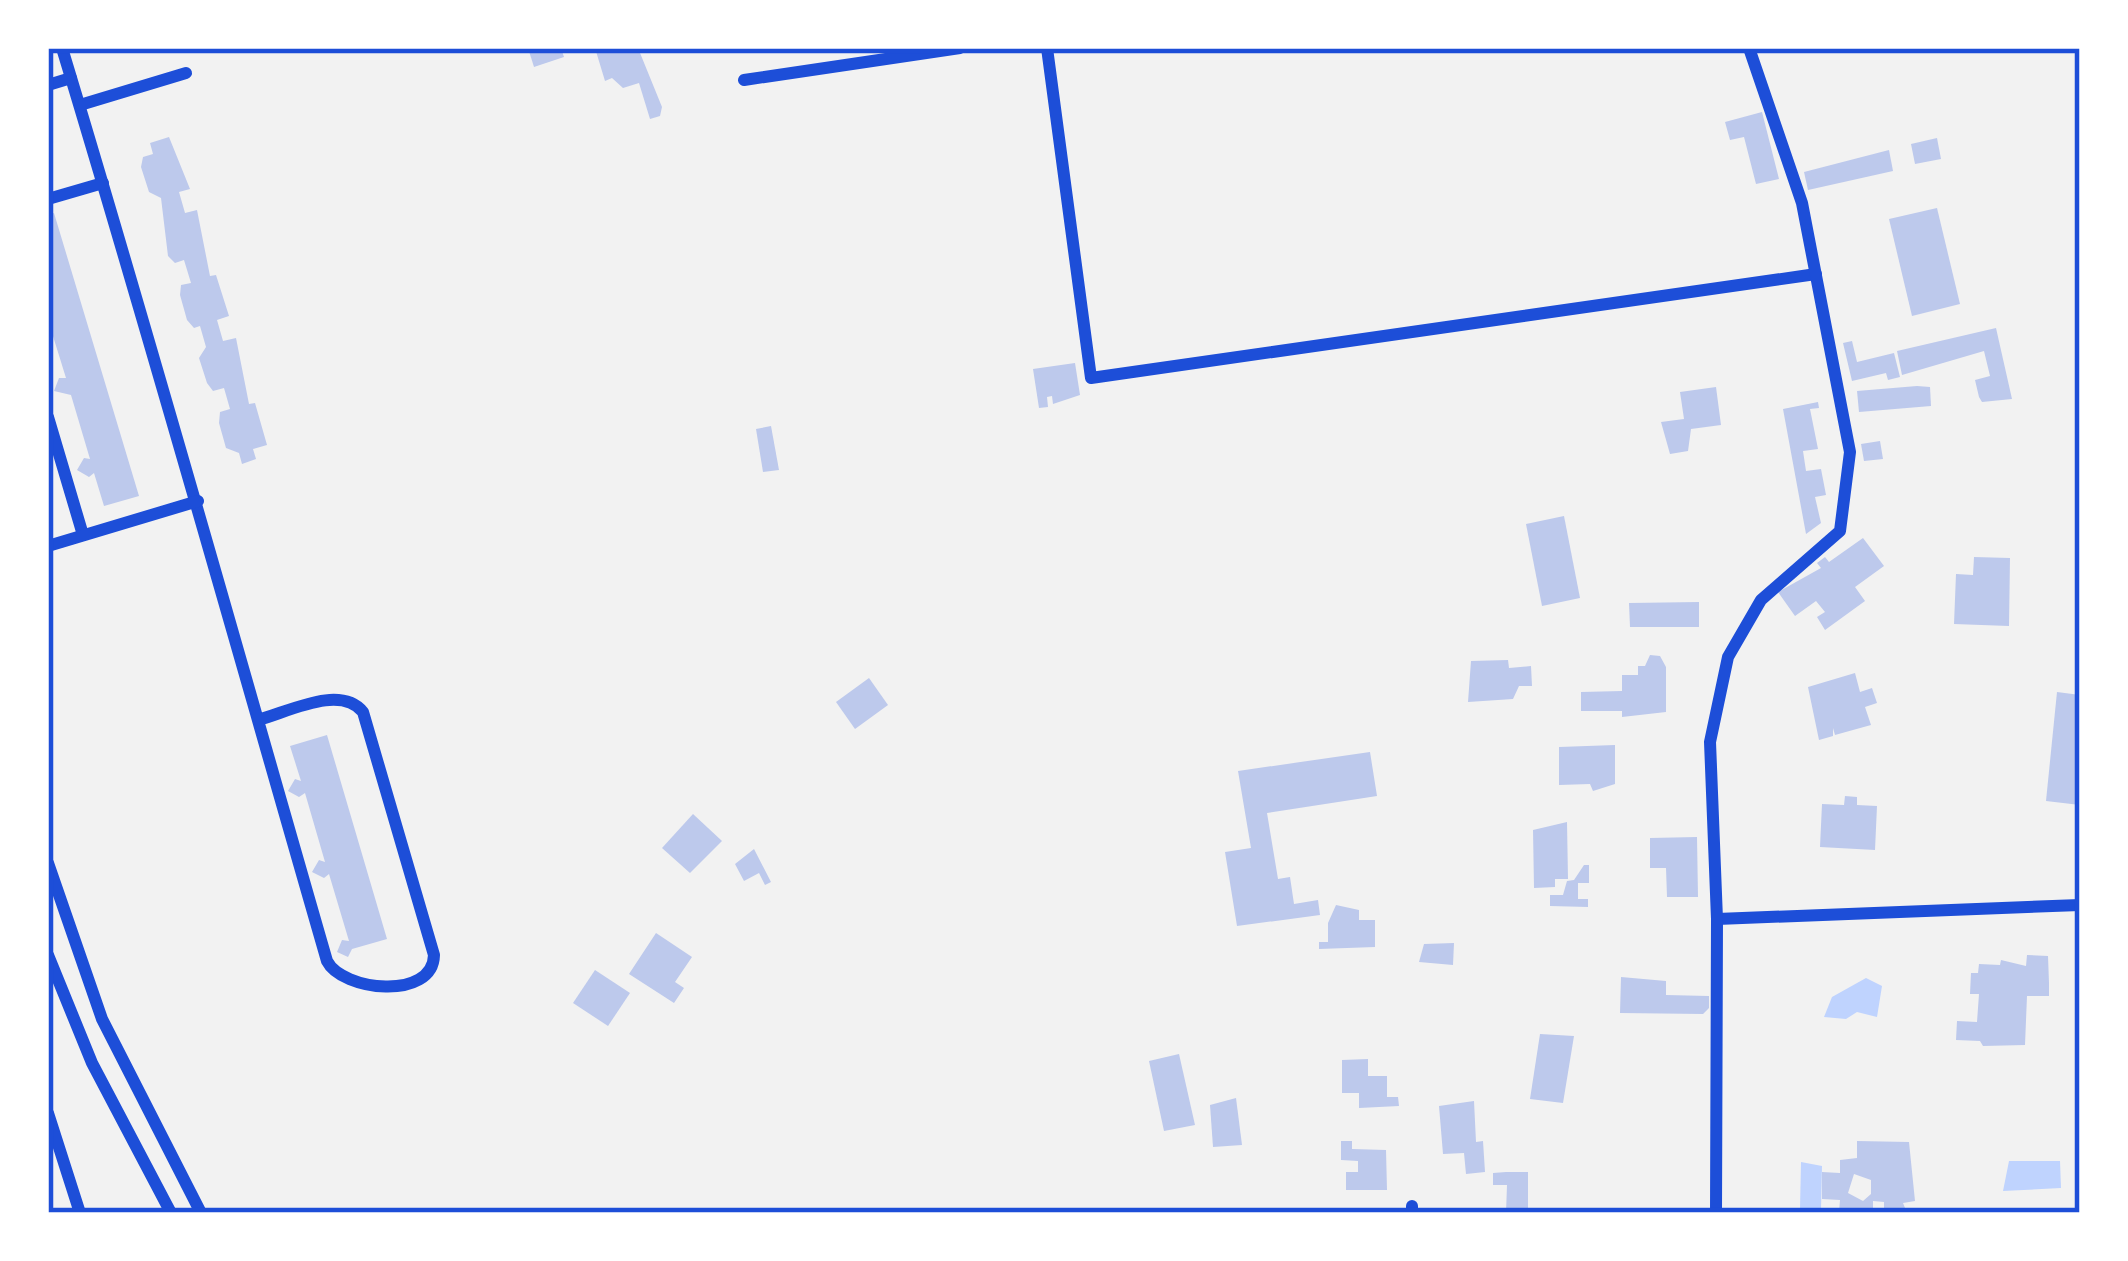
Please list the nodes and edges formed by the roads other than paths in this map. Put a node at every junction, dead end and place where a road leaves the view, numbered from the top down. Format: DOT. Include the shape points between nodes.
graph roads {
  1 [pos="62,48"];
  2 [pos="960,48"];
  3 [pos="1047,48"];
  4 [pos="1749,48"];
  5 [pos="186,73"];
  6 [pos="71,78"];
  7 [pos="744,80"];
  8 [pos="48,85"];
  9 [pos="80,105"];
  10 [pos="103,183"];
  11 [pos="48,199"];
  12 [pos="1816,274"];
  13 [pos="48,417"];
  14 [pos="198,501"];
  15 [pos="83,536"];
  16 [pos="48,545"];
  17 [pos="258,720"];
  18 [pos="48,862"];
  19 [pos="2080,905"];
  20 [pos="1717,919"];
  21 [pos="48,956"];
  22 [pos="48,1113"];
  23 [pos="80,1213"];
  24 [pos="171,1213"];
  25 [pos="201,1213"];
  26 [pos="1716,1213"];
  1 -- 6 [label="street"];
  2 -- 7 [label="street"];
  3 -- 12 [label="street" via="1091,378"];
  4 -- 12 [label="street" via="1802,203"];
  5 -- 9 [label="street"];
  6 -- 8 [label="street"];
  6 -- 9 [label="street"];
  9 -- 10 [label="street"];
  10 -- 11 [label="street"];
  10 -- 14 [label="street"];
  12 -- 20 [label="street" via="1850,452 1849,495 1840,532 1761,600 1728,658 1710,742"];
  13 -- 15 [label="street"];
  14 -- 15 [label="street"];
  14 -- 17 [label="street"];
  15 -- 16 [label="street"];
  17 -- 17 [label="street" via="331,969 348,978 420,983 434,955 363,712 344,698"];
  18 -- 25 [label="street" via="102,1019"];
  19 -- 20 [label="street"];
  20 -- 26 [label="street"];
  21 -- 24 [label="street" via="92,1063"];
  22 -- 23 [label="street"];
}
